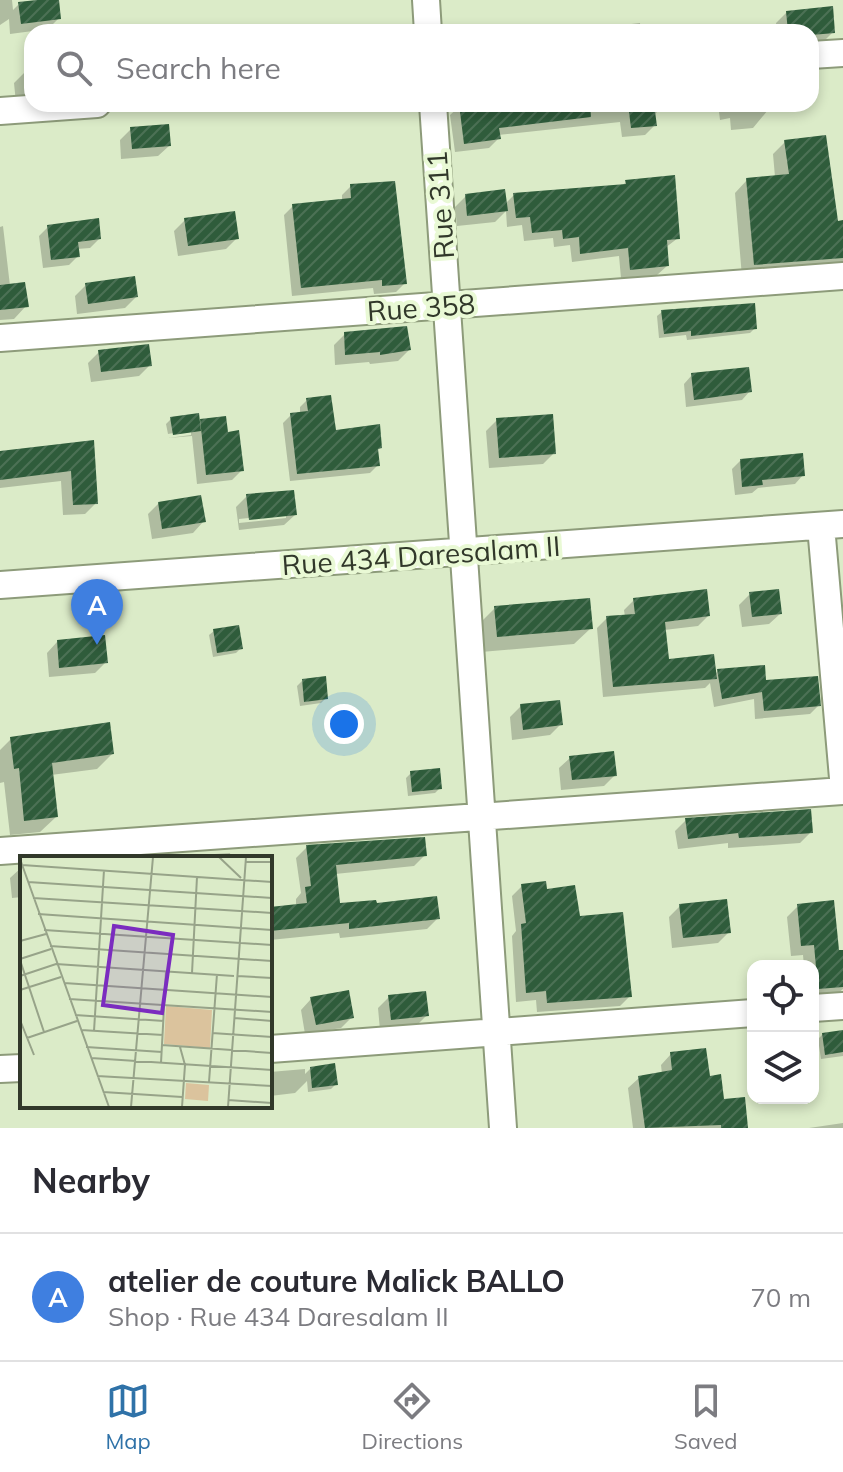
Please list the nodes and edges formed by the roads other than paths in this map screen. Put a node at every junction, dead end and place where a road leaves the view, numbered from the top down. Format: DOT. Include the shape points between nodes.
graph roads {
  1 [pos="426,0"];
  2 [pos="428,24"];
  3 [pos="843,53"];
  4 [pos="819,54"];
  5 [pos="24,109"];
  6 [pos="0,111"];
  7 [pos="434,112"];
  8 [pos="843,276"];
  9 [pos="447,305"];
  10 [pos="0,338"];
  11 [pos="832,525"];
  12 [pos="463,552"];
  13 [pos="0,585"];
  14 [pos="843,778"];
  15 [pos="843,791"];
  16 [pos="481,817"];
  17 [pos="0,851"];
  18 [pos="843,1006"];
  19 [pos="819,1008"];
  20 [pos="747,1013"];
  21 [pos="496,1032"];
  22 [pos="272,1049"];
  23 [pos="20,1068"];
  24 [pos="0,1069"];
  25 [pos="503,1128"];
  1 -- 2 [label="street"];
  3 -- 4 [label="street"];
  5 -- 6 [label="street"];
  7 -- 9 [label="street, Rue 311"];
  8 -- 9 [label="street, Rue 358"];
  9 -- 10 [label="street, Rue 358"];
  9 -- 12 [label="street, Rue 311"];
  11 -- 12 [label="street, Rue 434 Daresalam II"];
  11 -- 14 [label="street"];
  12 -- 13 [label="street, Rue 434 Daresalam II"];
  12 -- 16 [label="street, Rue 311"];
  15 -- 16 [label="street"];
  16 -- 17 [label="street"];
  16 -- 21 [label="street, Rue 311"];
  18 -- 19 [label="street"];
  20 -- 21 [label="street"];
  21 -- 22 [label="street"];
  21 -- 25 [label="street, Rue 311"];
  23 -- 24 [label="street"];
}
